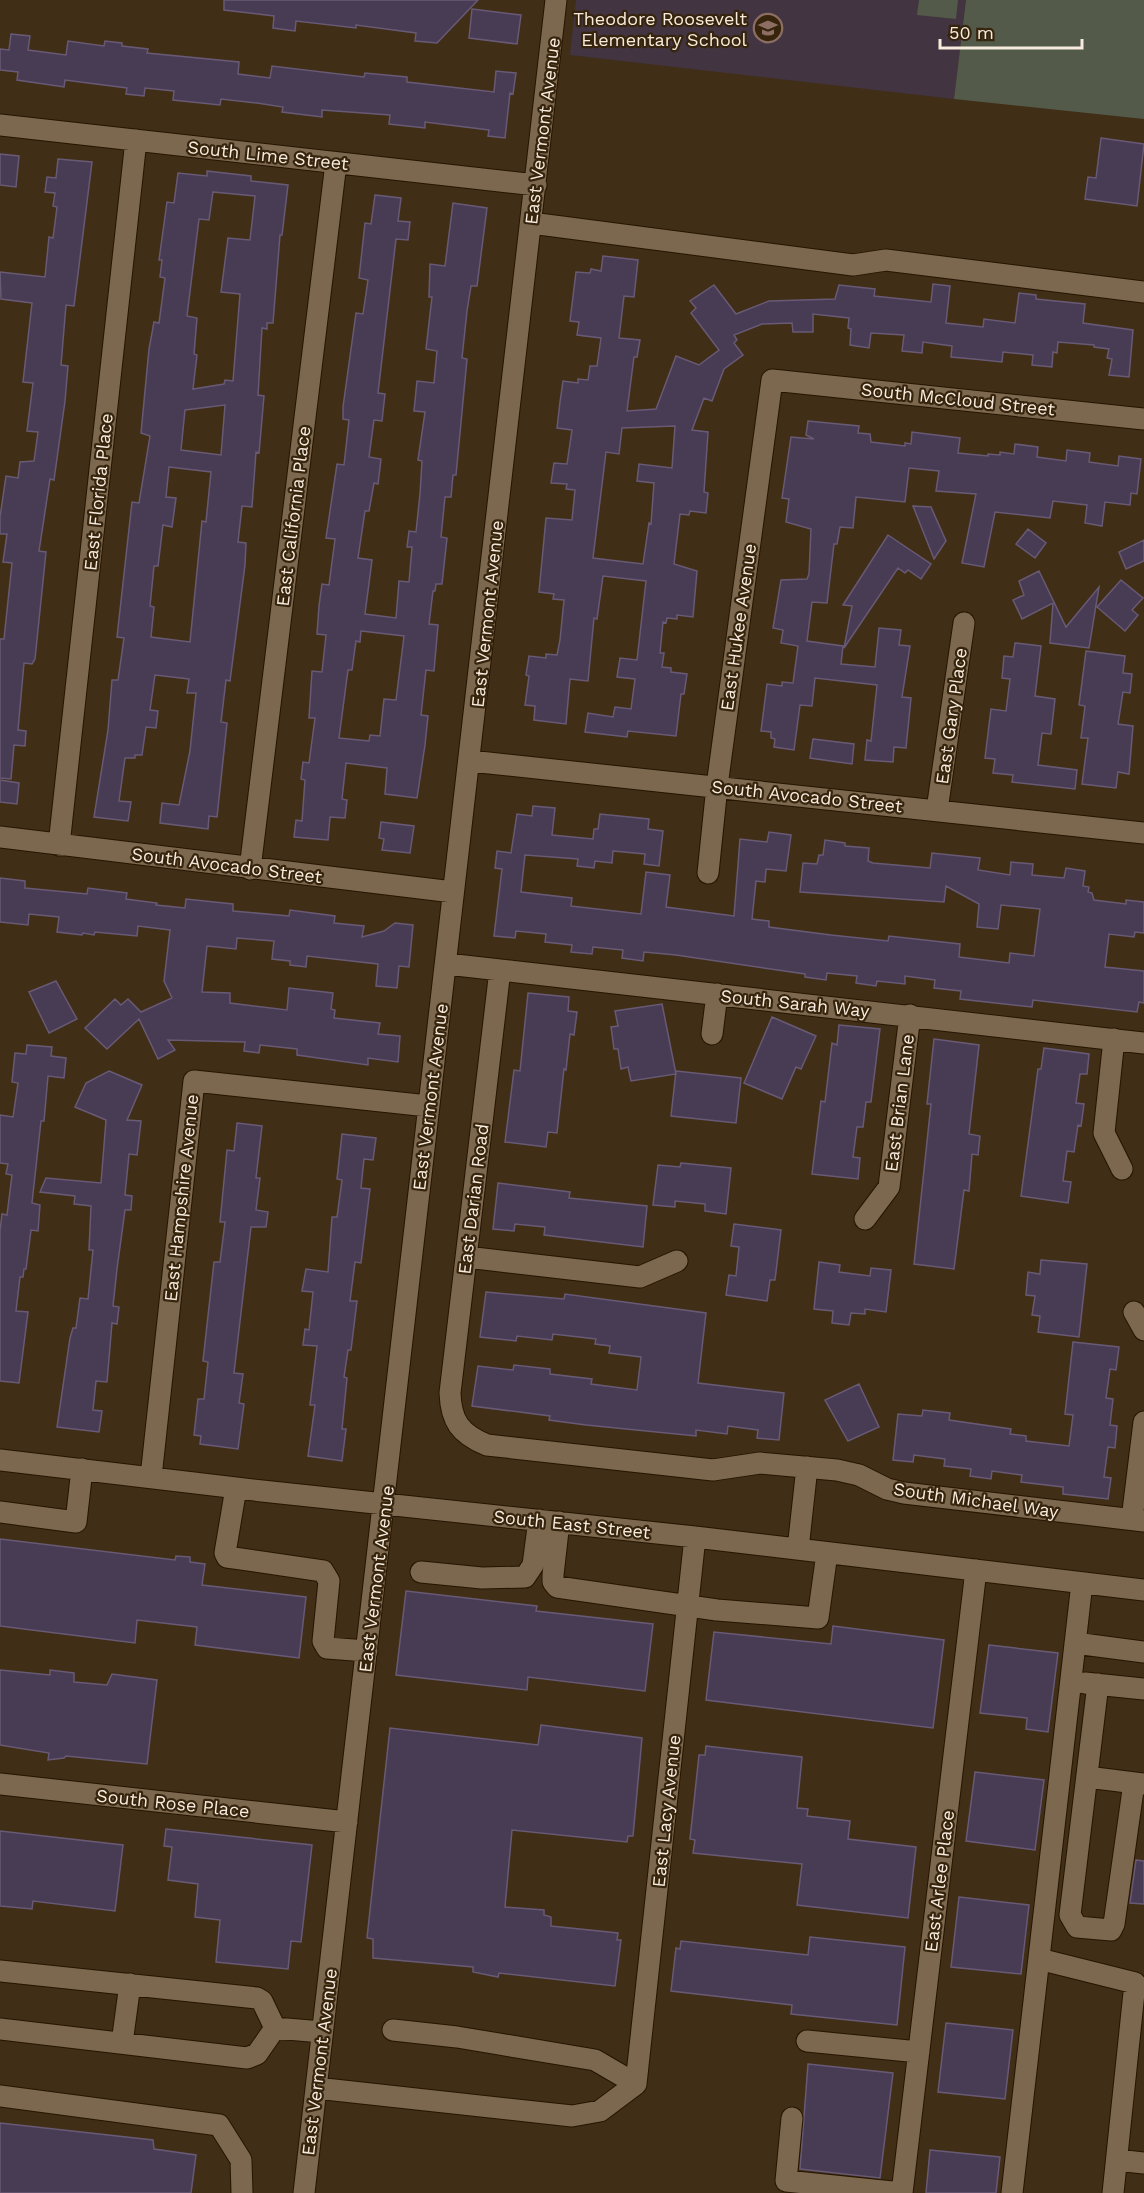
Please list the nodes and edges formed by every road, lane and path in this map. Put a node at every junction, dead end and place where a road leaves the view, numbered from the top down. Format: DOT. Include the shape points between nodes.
graph roads {
  1 [pos="556,0"];
  2 [pos="0,125"];
  3 [pos="136,140"];
  4 [pos="336,163"];
  5 [pos="536,185"];
  6 [pos="531,223"];
  7 [pos="1144,292"];
  8 [pos="772,380"];
  9 [pos="1144,419"];
  10 [pos="964,622"];
  11 [pos="470,761"];
  12 [pos="717,786"];
  13 [pos="937,810"];
  14 [pos="1144,833"];
  15 [pos="0,837"];
  16 [pos="59,845"];
  17 [pos="250,868"];
  18 [pos="708,873"];
  19 [pos="453,892"];
  20 [pos="447,964"];
  21 [pos="500,969"];
  22 [pos="717,994"];
  23 [pos="910,1015"];
  24 [pos="712,1034"];
  25 [pos="1114,1039"];
  26 [pos="1144,1042"];
  27 [pos="428,1106"];
  28 [pos="1122,1169"];
  29 [pos="865,1220"];
  30 [pos="466,1257"];
  31 [pos="676,1260"];
  32 [pos="1144,1422"];
  33 [pos="458,1428"];
  34 [pos="0,1460"];
  35 [pos="807,1467"];
  36 [pos="82,1469"];
  37 [pos="151,1477"];
  38 [pos="236,1488"];
  39 [pos="385,1504"];
  40 [pos="0,1512"];
  41 [pos="1138,1520"];
  42 [pos="549,1521"];
  43 [pos="695,1537"];
  44 [pos="798,1550"];
  45 [pos="827,1553"];
  46 [pos="976,1570"];
  47 [pos="421,1572"];
  48 [pos="1082,1583"];
  49 [pos="1144,1590"];
  50 [pos="688,1604"];
  51 [pos="1075,1643"];
  52 [pos="367,1651"];
  53 [pos="1144,1652"];
  54 [pos="1070,1681"];
  55 [pos="1098,1684"];
  56 [pos="1144,1689"];
  57 [pos="1087,1777"];
  58 [pos="0,1784"];
  59 [pos="1139,1784"];
  60 [pos="347,1822"];
  61 [pos="1039,1959"];
  62 [pos="0,1971"];
  63 [pos="1140,1983"];
  64 [pos="130,1984"];
  65 [pos="275,2028"];
  66 [pos="0,2029"];
  67 [pos="393,2030"];
  68 [pos="322,2032"];
  69 [pos="807,2041"];
  70 [pos="122,2043"];
  71 [pos="919,2052"];
  72 [pos="636,2084"];
  73 [pos="316,2088"];
  74 [pos="1134,2090"];
  75 [pos="0,2096"];
  76 [pos="792,2118"];
  77 [pos="1117,2160"];
  78 [pos="1144,2163"];
  79 [pos="242,2193"];
  80 [pos="304,2193"];
  81 [pos="902,2193"];
  82 [pos="1012,2193"];
  83 [pos="1113,2193"];
  1 -- 5 [label="street, East Vermont Avenue"];
  2 -- 3 [label="street, South Lime Street"];
  3 -- 4 [label="street, South Lime Street"];
  3 -- 16 [label="street, East Florida Place"];
  4 -- 5 [label="street, South Lime Street"];
  4 -- 17 [label="street, East California Place"];
  5 -- 6 [label="street, East Vermont Avenue"];
  6 -- 7 [label="street" via="853,265 886,260"];
  6 -- 11 [label="street, East Vermont Avenue"];
  8 -- 9 [label="street, South McCloud Street"];
  8 -- 12 [label="street, East Hukee Avenue"];
  10 -- 13 [label="street, East Gary Place"];
  11 -- 12 [label="street, South Avocado Street"];
  11 -- 19 [label="street, East Vermont Avenue"];
  12 -- 13 [label="street, South Avocado Street"];
  12 -- 18 [label="street, East Hukee Avenue"];
  13 -- 14 [label="street, South Avocado Street"];
  15 -- 16 [label="street, South Avocado Street"];
  16 -- 17 [label="street, South Avocado Street"];
  17 -- 19 [label="street, South Avocado Street"];
  19 -- 20 [label="street, East Vermont Avenue"];
  20 -- 21 [label="street, South Sarah Way"];
  20 -- 27 [label="street, East Vermont Avenue"];
  21 -- 22 [label="street, South Sarah Way"];
  21 -- 30 [label="street, East Darian Road"];
  22 -- 23 [label="street, South Sarah Way"];
  22 -- 24 [label="street"];
  23 -- 25 [label="street, South Sarah Way"];
  23 -- 29 [label="street, East Brian Lane" via="889,1187"];
  25 -- 26 [label="street, South Sarah Way"];
  25 -- 28 [label="street" via="1104,1132"];
  27 -- 37 [label="street, East Hampshire Avenue" via="194,1081"];
  27 -- 39 [label="street, East Vermont Avenue"];
  30 -- 31 [label="street" via="640,1277"];
  30 -- 33 [label="street, East Darian Road" via="450,1393 451,1411"];
  32 -- 41 [label="street"];
  33 -- 35 [label="street, South Michael Way" via="487,1445 713,1470 760,1462"];
  34 -- 36 [label="street, South East Street"];
  35 -- 41 [label="street, South Michael Way" via="860,1475 886,1489 904,1493"];
  35 -- 44 [label="street"];
  36 -- 37 [label="street, South East Street"];
  36 -- 40 [label="street" via="76,1522"];
  37 -- 38 [label="street, South East Street"];
  38 -- 39 [label="street, South East Street"];
  38 -- 52 [label="street" via="227,1557 323,1571 329,1581 323,1641 327,1648"];
  39 -- 42 [label="street, South East Street"];
  39 -- 52 [label="street, East Vermont Avenue"];
  42 -- 43 [label="street, South East Street"];
  42 -- 47 [label="street" via="525,1576 482,1578"];
  42 -- 50 [label="street" via="553,1582 557,1587"];
  43 -- 44 [label="street, South East Street"];
  43 -- 50 [label="street, East Lacy Avenue"];
  44 -- 45 [label="street, South East Street"];
  45 -- 46 [label="street, South East Street"];
  45 -- 50 [label="street" via="818,1618"];
  46 -- 48 [label="street, South East Street"];
  46 -- 71 [label="street, East Arlee Place"];
  48 -- 49 [label="street, South East Street"];
  48 -- 51 [label="street"];
  50 -- 72 [label="street, East Lacy Avenue"];
  51 -- 53 [label="street"];
  51 -- 54 [label="street"];
  52 -- 60 [label="street, East Vermont Avenue"];
  54 -- 55 [label="street"];
  54 -- 61 [label="street"];
  55 -- 56 [label="street"];
  55 -- 57 [label="street"];
  57 -- 59 [label="street"];
  57 -- 59 [label="street" via="1070,1915 1077,1927 1104,1930 1114,1924"];
  58 -- 60 [label="street, South Rose Place"];
  60 -- 68 [label="street, East Vermont Avenue"];
  61 -- 63 [label="street"];
  61 -- 82 [label="street"];
  62 -- 64 [label="street"];
  63 -- 74 [label="street"];
  64 -- 65 [label="street" via="257,1998"];
  64 -- 70 [label="street"];
  65 -- 68 [label="street"];
  65 -- 70 [label="street" via="257,2054 247,2058"];
  66 -- 70 [label="street"];
  67 -- 72 [label="street" via="595,2060"];
  68 -- 73 [label="street, East Vermont Avenue"];
  69 -- 71 [label="street"];
  71 -- 81 [label="street, East Arlee Place"];
  72 -- 73 [label="street" via="600,2111 572,2116"];
  73 -- 80 [label="street, East Vermont Avenue"];
  74 -- 77 [label="street"];
  75 -- 79 [label="street" via="219,2125 241,2160"];
  76 -- 81 [label="street" via="786,2181"];
  77 -- 78 [label="street"];
  77 -- 83 [label="street"];
}
